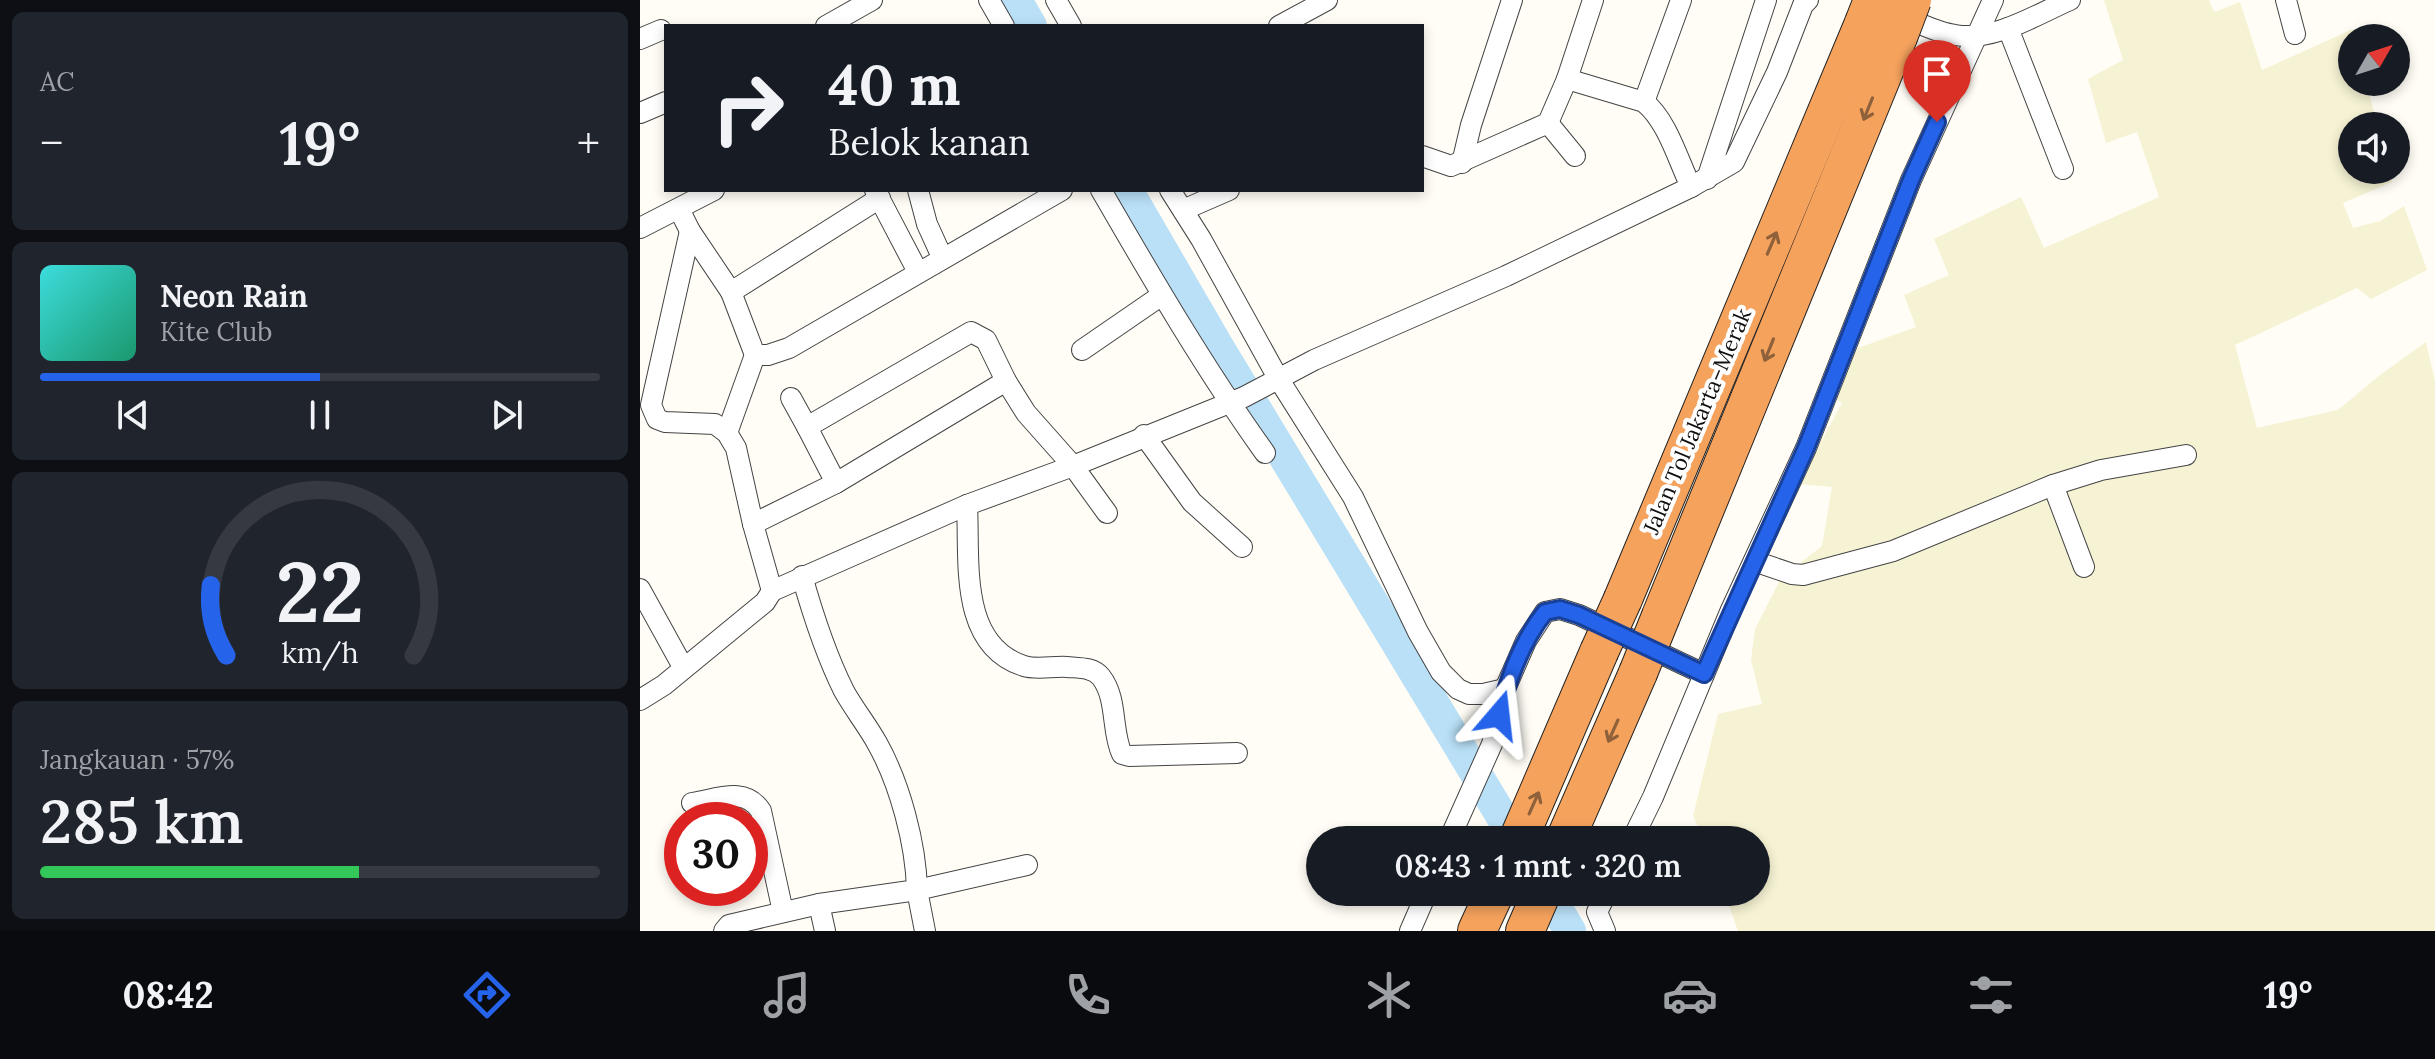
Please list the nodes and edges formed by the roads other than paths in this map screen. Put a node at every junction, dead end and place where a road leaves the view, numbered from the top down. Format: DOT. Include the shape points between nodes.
graph roads {
  1 [pos="872,0"];
  2 [pos="989,0"];
  3 [pos="1327,0"];
  4 [pos="1512,0"];
  5 [pos="1593,0"];
  6 [pos="1681,0"];
  7 [pos="1766,0"];
  8 [pos="1808,0"];
  9 [pos="1912,0"];
  10 [pos="1993,0"];
  11 [pos="2070,0"];
  12 [pos="2286,0"];
  13 [pos="1061,1"];
  14 [pos="1873,15"];
  15 [pos="833,24"];
  16 [pos="1003,24"];
  17 [pos="1070,24"];
  18 [pos="1283,24"];
  19 [pos="2008,28"];
  20 [pos="661,30"];
  21 [pos="2295,34"];
  22 [pos="1975,35"];
  23 [pos="640,39"];
  24 [pos="1567,79"];
  25 [pos="1644,102"];
  26 [pos="664,103"];
  27 [pos="640,113"];
  28 [pos="1548,123"];
  29 [pos="1575,156"];
  30 [pos="1424,157"];
  31 [pos="1462,163"];
  32 [pos="2063,169"];
  33 [pos="1699,183"];
  34 [pos="710,192"];
  35 [pos="919,192"];
  36 [pos="1058,192"];
  37 [pos="1102,192"];
  38 [pos="1171,192"];
  39 [pos="1224,192"];
  40 [pos="878,194"];
  41 [pos="679,209"];
  42 [pos="1183,210"];
  43 [pos="640,228"];
  44 [pos="690,231"];
  45 [pos="942,257"];
  46 [pos="918,272"];
  47 [pos="731,292"];
  48 [pos="1162,295"];
  49 [pos="1082,350"];
  50 [pos="755,355"];
  51 [pos="1274,380"];
  52 [pos="1006,381"];
  53 [pos="791,398"];
  54 [pos="1237,400"];
  55 [pos="807,427"];
  56 [pos="727,433"];
  57 [pos="1144,435"];
  58 [pos="1265,453"];
  59 [pos="2186,455"];
  60 [pos="1073,466"];
  61 [pos="836,483"];
  62 [pos="2053,485"];
  63 [pos="967,505"];
  64 [pos="1107,513"];
  65 [pos="753,524"];
  66 [pos="1242,547"];
  67 [pos="1754,561"];
  68 [pos="2084,567"];
  69 [pos="802,576"];
  70 [pos="640,589"];
  71 [pos="772,591"];
  72 [pos="683,667"];
  73 [pos="1704,674"];
  74 [pos="1505,689"];
  75 [pos="640,700"];
  76 [pos="1237,753"];
  77 [pos="698,802"];
  78 [pos="755,802"];
  79 [pos="1456,826"];
  80 [pos="1524,826"];
  81 [pos="1571,826"];
  82 [pos="1638,826"];
  83 [pos="768,843"];
  84 [pos="1027,865"];
  85 [pos="917,890"];
  86 [pos="819,904"];
  87 [pos="1421,906"];
  88 [pos="1489,906"];
  89 [pos="1602,906"];
  90 [pos="783,912"];
  91 [pos="1595,925"];
  92 [pos="724,931"];
  93 [pos="825,931"];
  94 [pos="925,931"];
  95 [pos="1410,931"];
  96 [pos="1477,931"];
  1 -- 15 [label="street"];
  2 -- 16 [label="street"];
  3 -- 18 [label="street"];
  4 -- 31 [label="street"];
  5 -- 24 [label="street"];
  6 -- 25 [label="street"];
  7 -- 33 [label="street"];
  8 -- 33 [label="street" via="1739,155"];
  9 -- 14 [label="highway, Jalan Tol Jakarta–Merak, bridge"];
  10 -- 22 [label="street"];
  11 -- 19 [label="street"];
  12 -- 21 [label="street"];
  13 -- 17 [label="street"];
  14 -- 22 [label="street"];
  80 -- 14 [label="highway, Jalan Tol Jakarta–Merak, one-way, bridge"];
  14 -- 81 [label="highway, Jalan Tol Jakarta–Merak, one-way, bridge" via="1661,616"];
  19 -- 22 [label="street"];
  19 -- 32 [label="street"];
  20 -- 23 [label="street"];
  22 -- 67 [label="street" via="1911,180 1806,448"];
  24 -- 25 [label="street"];
  24 -- 28 [label="street"];
  25 -- 33 [label="street"];
  26 -- 27 [label="street"];
  28 -- 29 [label="street"];
  28 -- 31 [label="street"];
  30 -- 31 [label="street" via="1451,166"];
  33 -- 51 [label="street"];
  34 -- 41 [label="street"];
  35 -- 45 [label="street"];
  36 -- 45 [label="street"];
  37 -- 48 [label="street"];
  38 -- 42 [label="street"];
  39 -- 42 [label="street"];
  40 -- 46 [label="street"];
  40 -- 47 [label="street"];
  41 -- 43 [label="street"];
  41 -- 44 [label="street"];
  42 -- 51 [label="street"];
  44 -- 47 [label="street"];
  44 -- 56 [label="street" via="651,405 657,419 665,422 715,424"];
  45 -- 46 [label="street"];
  46 -- 50 [label="street" via="789,348"];
  47 -- 50 [label="street"];
  48 -- 49 [label="street"];
  48 -- 54 [label="street"];
  50 -- 56 [label="street"];
  51 -- 54 [label="street"];
  51 -- 74 [label="street" via="1353,497 1441,672 1469,694"];
  52 -- 55 [label="street" via="986,340 966,333"];
  52 -- 60 [label="street" via="1040,431"];
  52 -- 61 [label="street"];
  53 -- 55 [label="street"];
  54 -- 57 [label="street"];
  54 -- 58 [label="street"];
  55 -- 61 [label="street"];
  56 -- 65 [label="street" via="736,448"];
  57 -- 60 [label="street"];
  57 -- 66 [label="street" via="1192,502"];
  59 -- 62 [label="street" via="2101,470"];
  60 -- 63 [label="street"];
  60 -- 64 [label="street"];
  61 -- 65 [label="street"];
  62 -- 67 [label="street" via="1893,551 1803,575"];
  62 -- 68 [label="street"];
  63 -- 69 [label="street"];
  63 -- 76 [label="street" via="975,617 999,654 1026,667 1086,668 1100,676 1122,754"];
  65 -- 71 [label="street"];
  67 -- 73 [label="street"];
  69 -- 71 [label="street"];
  69 -- 85 [label="street" via="844,691 892,772 916,861"];
  70 -- 72 [label="street"];
  71 -- 72 [label="street"];
  72 -- 75 [label="street"];
  73 -- 74 [label="street" via="1560,609 1545,612 1535,625"];
  73 -- 82 [label="street"];
  74 -- 79 [label="street" via="1492,744"];
  77 -- 78 [label="street" via="741,795"];
  83 -- 90 [label="street"];
  84 -- 85 [label="street"];
  85 -- 86 [label="street"];
  85 -- 94 [label="street"];
  86 -- 90 [label="street"];
  86 -- 93 [label="street"];
  87 -- 95 [label="street"];
  88 -- 96 [label="highway"];
  89 -- 91 [label="street"];
  90 -- 92 [label="street" via="729,925"];
}
